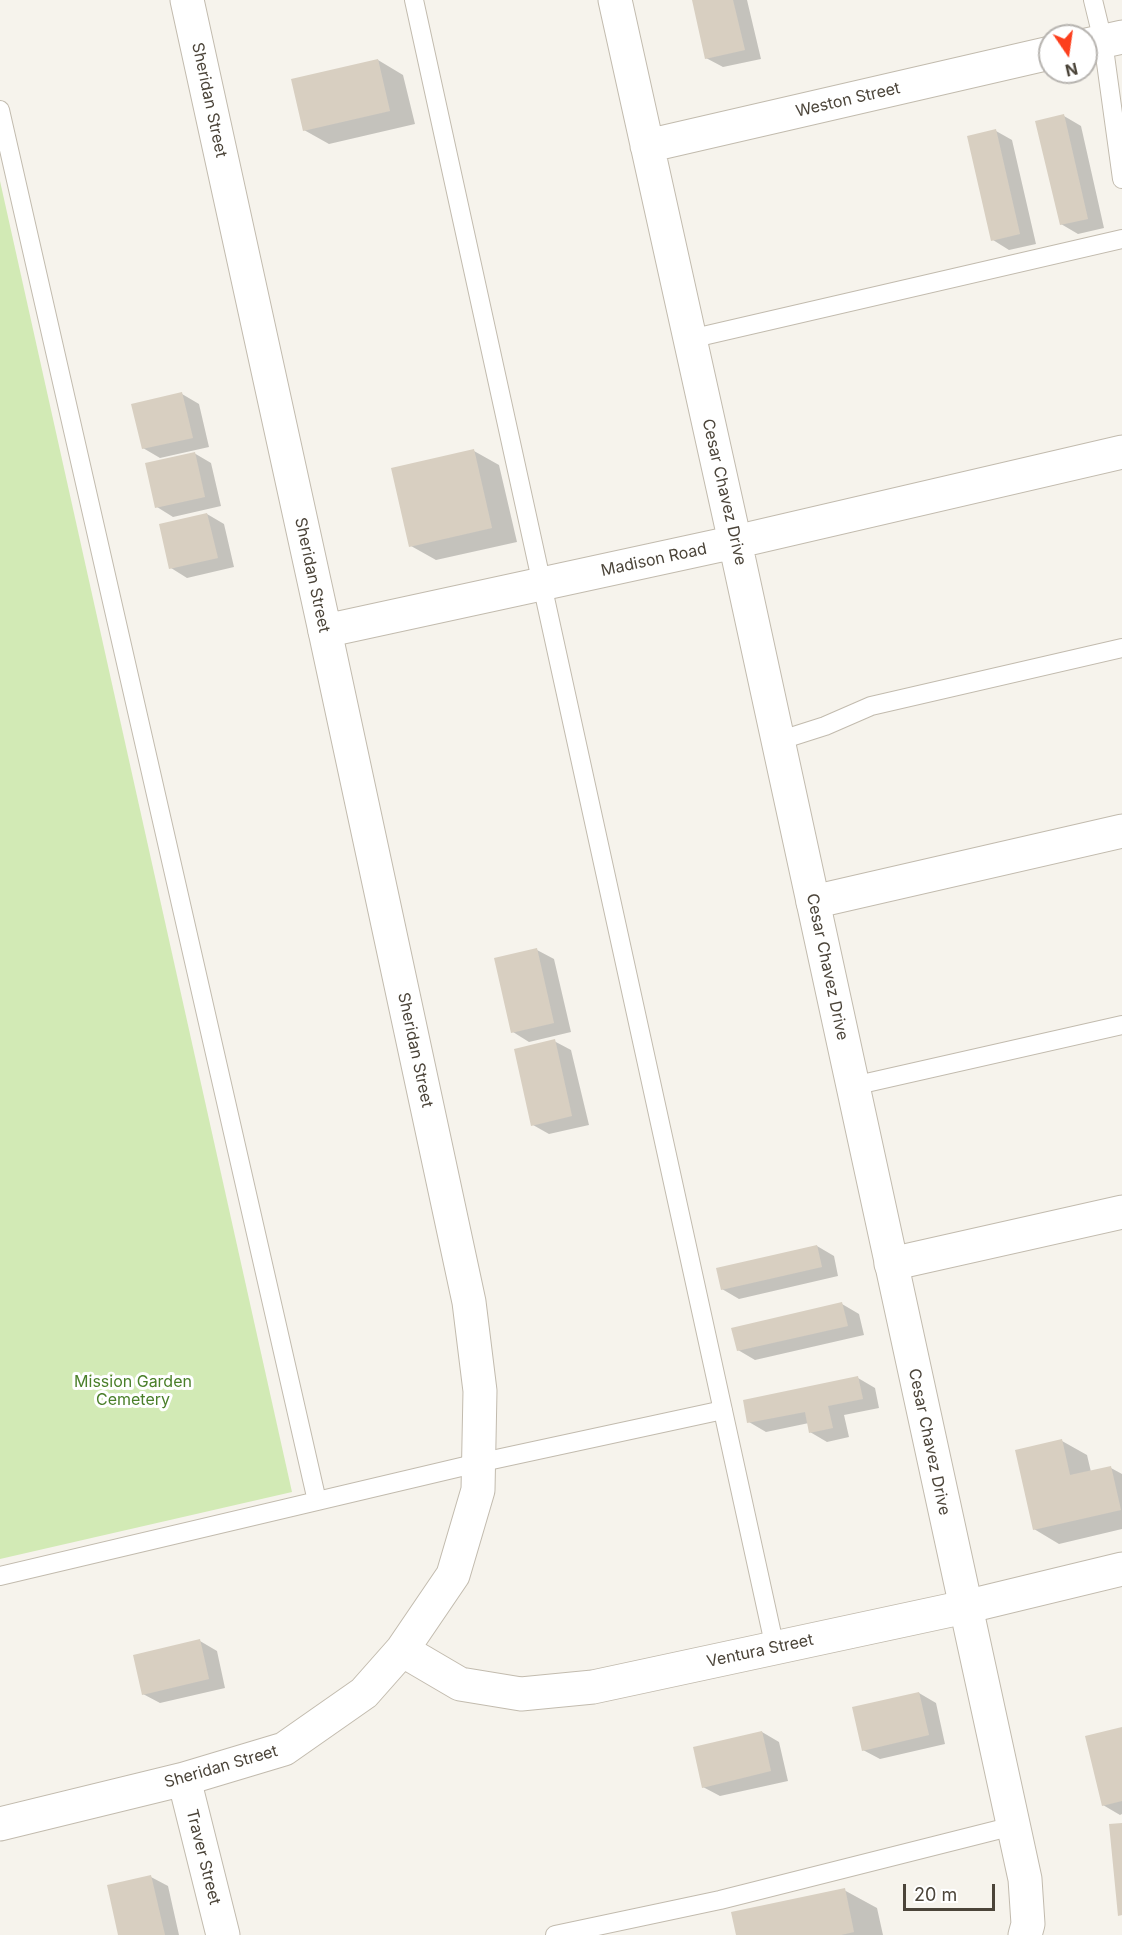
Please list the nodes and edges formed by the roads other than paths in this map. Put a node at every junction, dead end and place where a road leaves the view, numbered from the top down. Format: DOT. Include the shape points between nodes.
graph roads {
  1 [pos="187,0"];
  2 [pos="414,0"];
  3 [pos="615,0"];
  4 [pos="1093,0"];
  5 [pos="1104,41"];
  6 [pos="1038,56"];
  7 [pos="0,110"];
  8 [pos="647,146"];
  9 [pos="1122,179"];
  10 [pos="1122,239"];
  11 [pos="690,339"];
  12 [pos="1122,452"];
  13 [pos="735,542"];
  14 [pos="543,584"];
  15 [pos="325,631"];
  16 [pos="1122,648"];
  17 [pos="778,741"];
  18 [pos="1122,831"];
  19 [pos="813,902"];
  20 [pos="1122,1025"];
  21 [pos="853,1086"];
  22 [pos="1122,1212"];
  23 [pos="891,1264"];
  24 [pos="723,1410"];
  25 [pos="478,1463"];
  26 [pos="317,1501"];
  27 [pos="1122,1569"];
  28 [pos="0,1576"];
  29 [pos="965,1607"];
  30 [pos="775,1648"];
  31 [pos="402,1650"];
  32 [pos="184,1779"];
  33 [pos="0,1824"];
  34 [pos="1013,1826"];
  35 [pos="223,1935"];
  36 [pos="555,1935"];
  37 [pos="1026,1935"];
  1 -- 15 [label="street, Sheridan Street"];
  2 -- 14 [label="lane"];
  3 -- 8 [label="street, Cesar Chavez Drive"];
  4 -- 5 [label="lane"];
  5 -- 9 [label="lane"];
  6 -- 8 [label="street, Weston Street"];
  7 -- 26 [label="lane"];
  8 -- 11 [label="street, Cesar Chavez Drive"];
  10 -- 11 [label="lane"];
  11 -- 13 [label="street, Cesar Chavez Drive"];
  12 -- 13 [label="street, Madison Road"];
  13 -- 14 [label="street, Madison Road"];
  13 -- 17 [label="street, Cesar Chavez Drive"];
  14 -- 15 [label="street, Madison Road"];
  14 -- 24 [label="lane"];
  15 -- 25 [label="street, Sheridan Street" via="469,1302 480,1391"];
  16 -- 17 [label="lane" via="871,706"];
  17 -- 19 [label="street, Cesar Chavez Drive"];
  18 -- 19 [label="street"];
  19 -- 21 [label="street, Cesar Chavez Drive"];
  20 -- 21 [label="lane"];
  21 -- 23 [label="street, Cesar Chavez Drive"];
  22 -- 23 [label="street"];
  23 -- 29 [label="street, Cesar Chavez Drive"];
  24 -- 25 [label="lane"];
  24 -- 30 [label="lane"];
  25 -- 26 [label="lane"];
  25 -- 31 [label="street, Sheridan Street" via="478,1490 453,1575"];
  26 -- 28 [label="lane"];
  27 -- 29 [label="street, Ventura Street"];
  29 -- 30 [label="street, Ventura Street"];
  29 -- 34 [label="street, Cesar Chavez Drive"];
  30 -- 31 [label="street, Ventura Street" via="592,1687 521,1694 460,1684"];
  31 -- 32 [label="street, Sheridan Street" via="364,1693 284,1749"];
  32 -- 33 [label="street, Sheridan Street"];
  32 -- 35 [label="street, Traver Street"];
  34 -- 36 [label="lane" via="720,1900"];
  34 -- 37 [label="street, Cesar Chavez Drive" via="1025,1879"];
}
